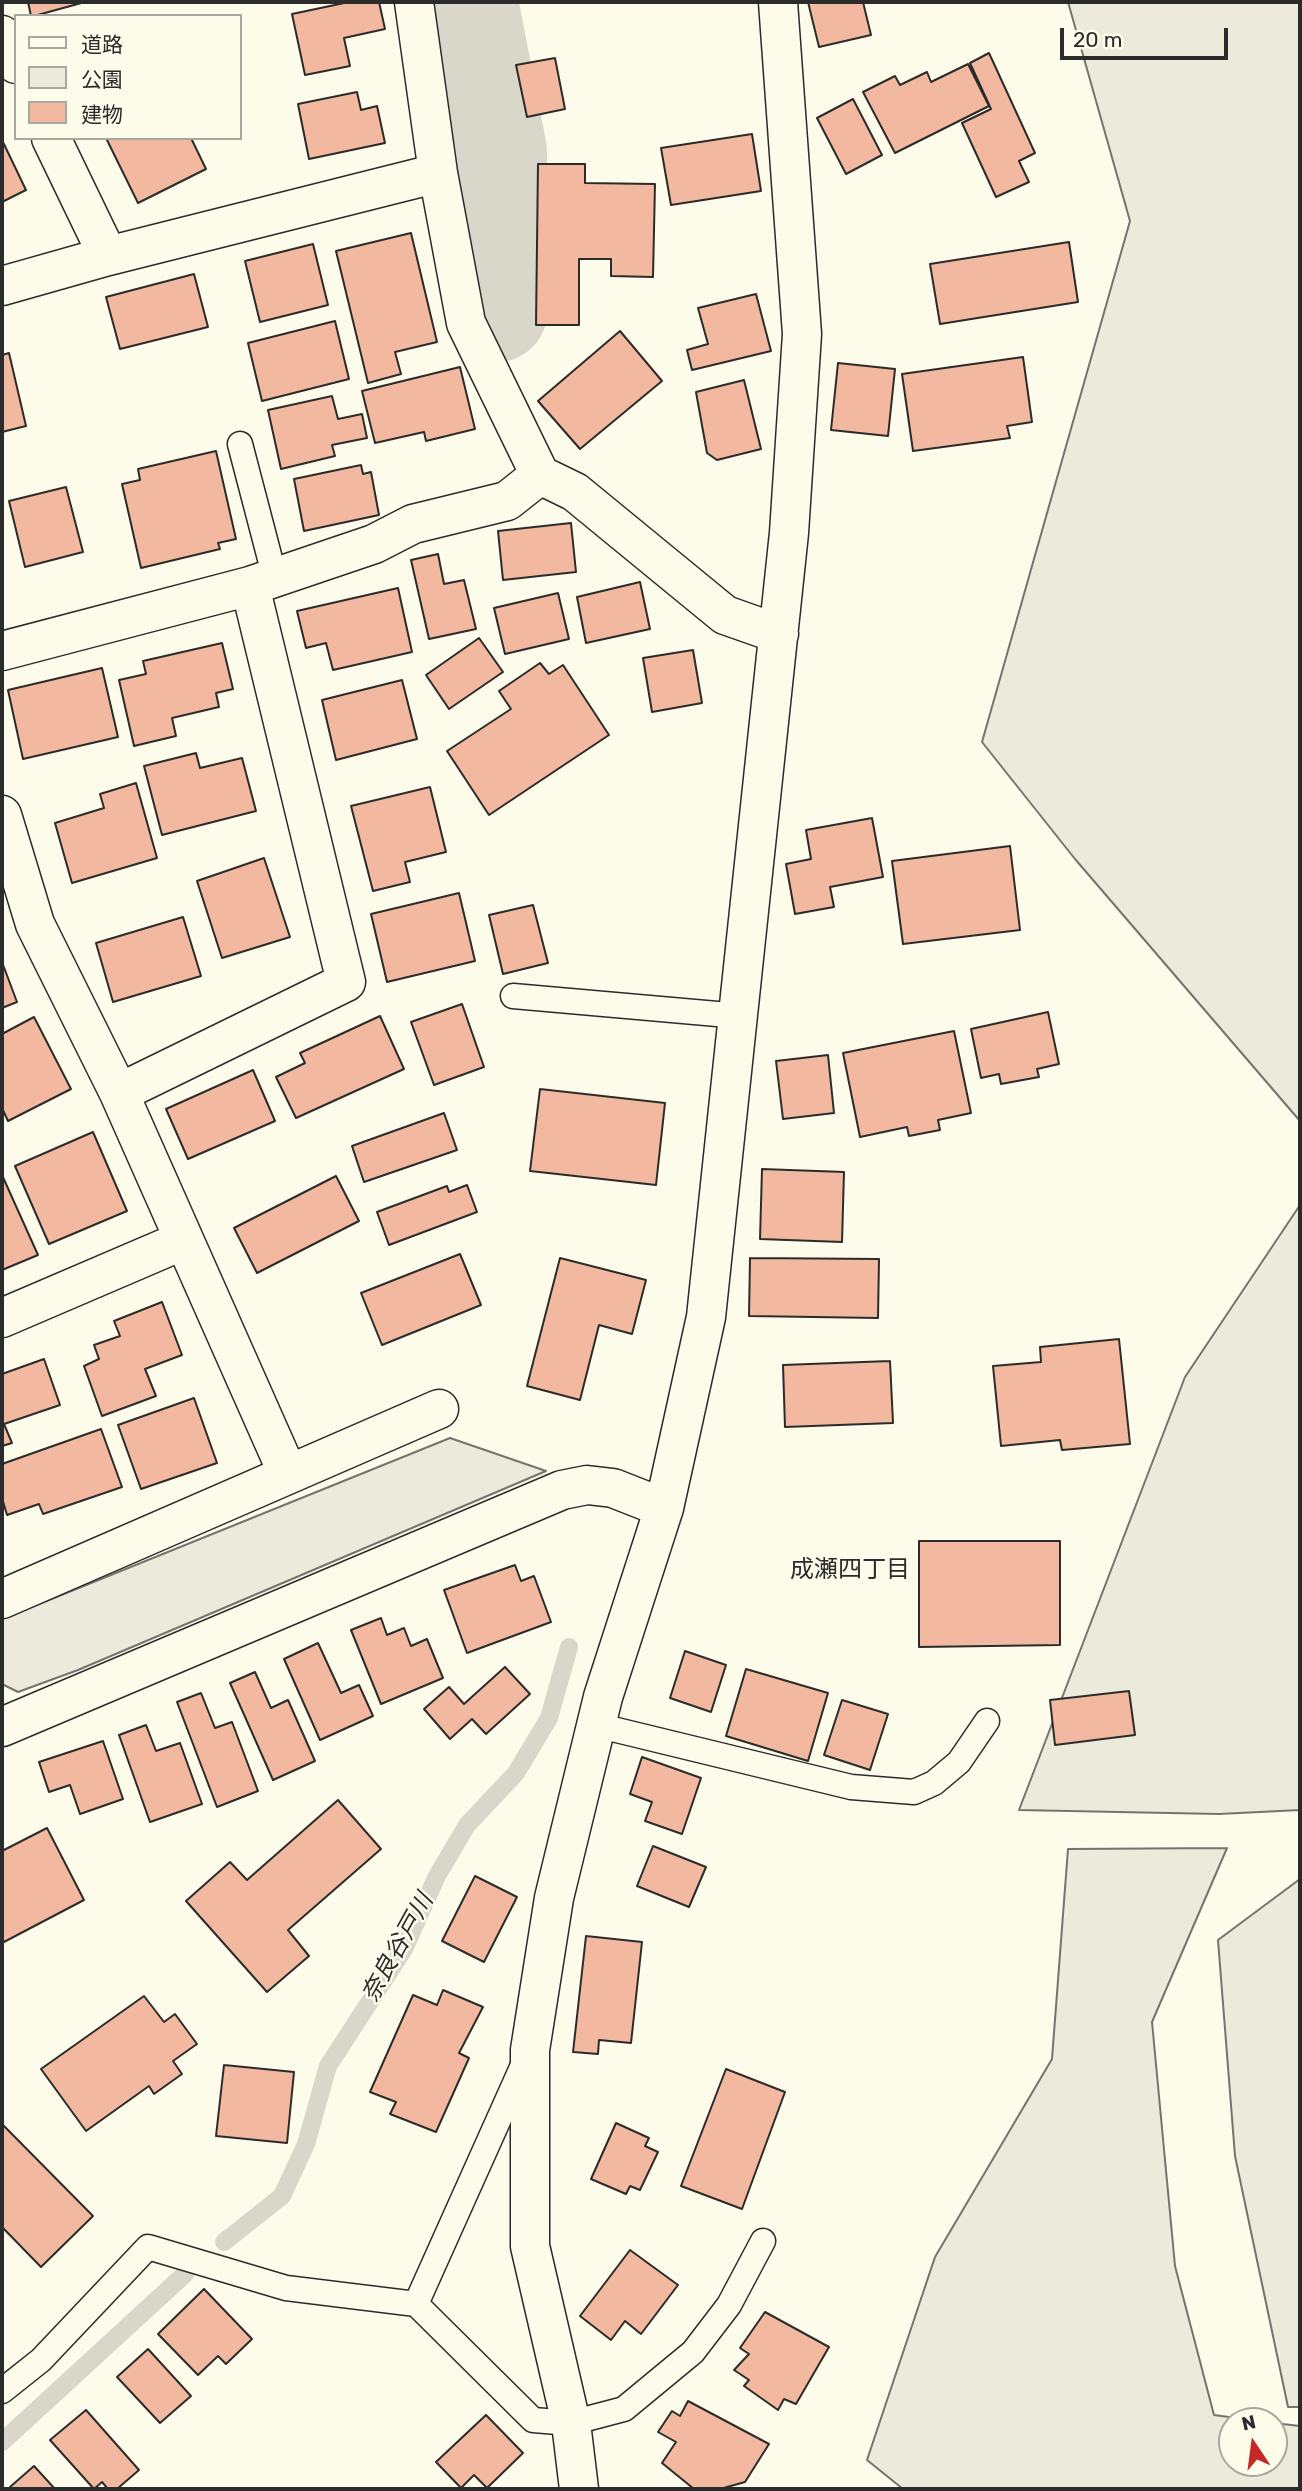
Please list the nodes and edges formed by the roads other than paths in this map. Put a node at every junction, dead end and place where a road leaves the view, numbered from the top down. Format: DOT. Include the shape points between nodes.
graph roads {
  1 [pos="414,2"];
  2 [pos="778,2"];
  3 [pos="2,35"];
  4 [pos="14,60"];
  5 [pos="52,140"];
  6 [pos="438,173"];
  7 [pos="108,256"];
  8 [pos="2,286"];
  9 [pos="240,444"];
  10 [pos="540,475"];
  11 [pos="262,582"];
  12 [pos="779,634"];
  13 [pos="2,651"];
  14 [pos="2,814"];
  15 [pos="19,923"];
  16 [pos="513,996"];
  17 [pos="740,1016"];
  18 [pos="119,1093"];
  19 [pos="184,1240"];
  20 [pos="2,1318"];
  21 [pos="439,1409"];
  22 [pos="288,1474"];
  23 [pos="664,1508"];
  24 [pos="2,1599"];
  25 [pos="987,1721"];
  26 [pos="596,1725"];
  27 [pos="2,1727"];
  28 [pos="530,2050"];
  29 [pos="763,2241"];
  30 [pos="416,2304"];
  31 [pos="2,2391"];
  32 [pos="571,2424"];
  33 [pos="579,2489"];
  1 -- 6 [label="street"];
  2 -- 12 [label="street" via="802,334"];
  3 -- 4 [label="street"];
  5 -- 7 [label="street"];
  6 -- 7 [label="street"];
  6 -- 10 [label="street" via="466,323"];
  7 -- 8 [label="street"];
  9 -- 11 [label="lane"];
  10 -- 11 [label="street" via="507,501 413,524 374,544"];
  10 -- 12 [label="street" via="575,492 725,615"];
  11 -- 13 [label="street"];
  11 -- 18 [label="street" via="346,982"];
  12 -- 17 [label="street"];
  14 -- 15 [label="street"];
  15 -- 18 [label="street"];
  16 -- 17 [label="lane"];
  17 -- 23 [label="street" via="706,1317"];
  18 -- 19 [label="street"];
  19 -- 20 [label="street"];
  19 -- 22 [label="street"];
  21 -- 22 [label="street"];
  22 -- 24 [label="street"];
  23 -- 26 [label="street"];
  23 -- 27 [label="street" via="613,1488 587,1485 562,1490"];
  25 -- 26 [label="lane" via="959,1762 934,1783 914,1792 851,1787"];
  26 -- 28 [label="street" via="554,1898"];
  28 -- 30 [label="lane"];
  28 -- 32 [label="street" via="530,2246"];
  29 -- 32 [label="lane" via="729,2305 693,2352 624,2409"];
  30 -- 31 [label="lane" via="286,2288 148,2247 41,2360"];
  30 -- 32 [label="lane" via="533,2420"];
  32 -- 33 [label="street"];
}
